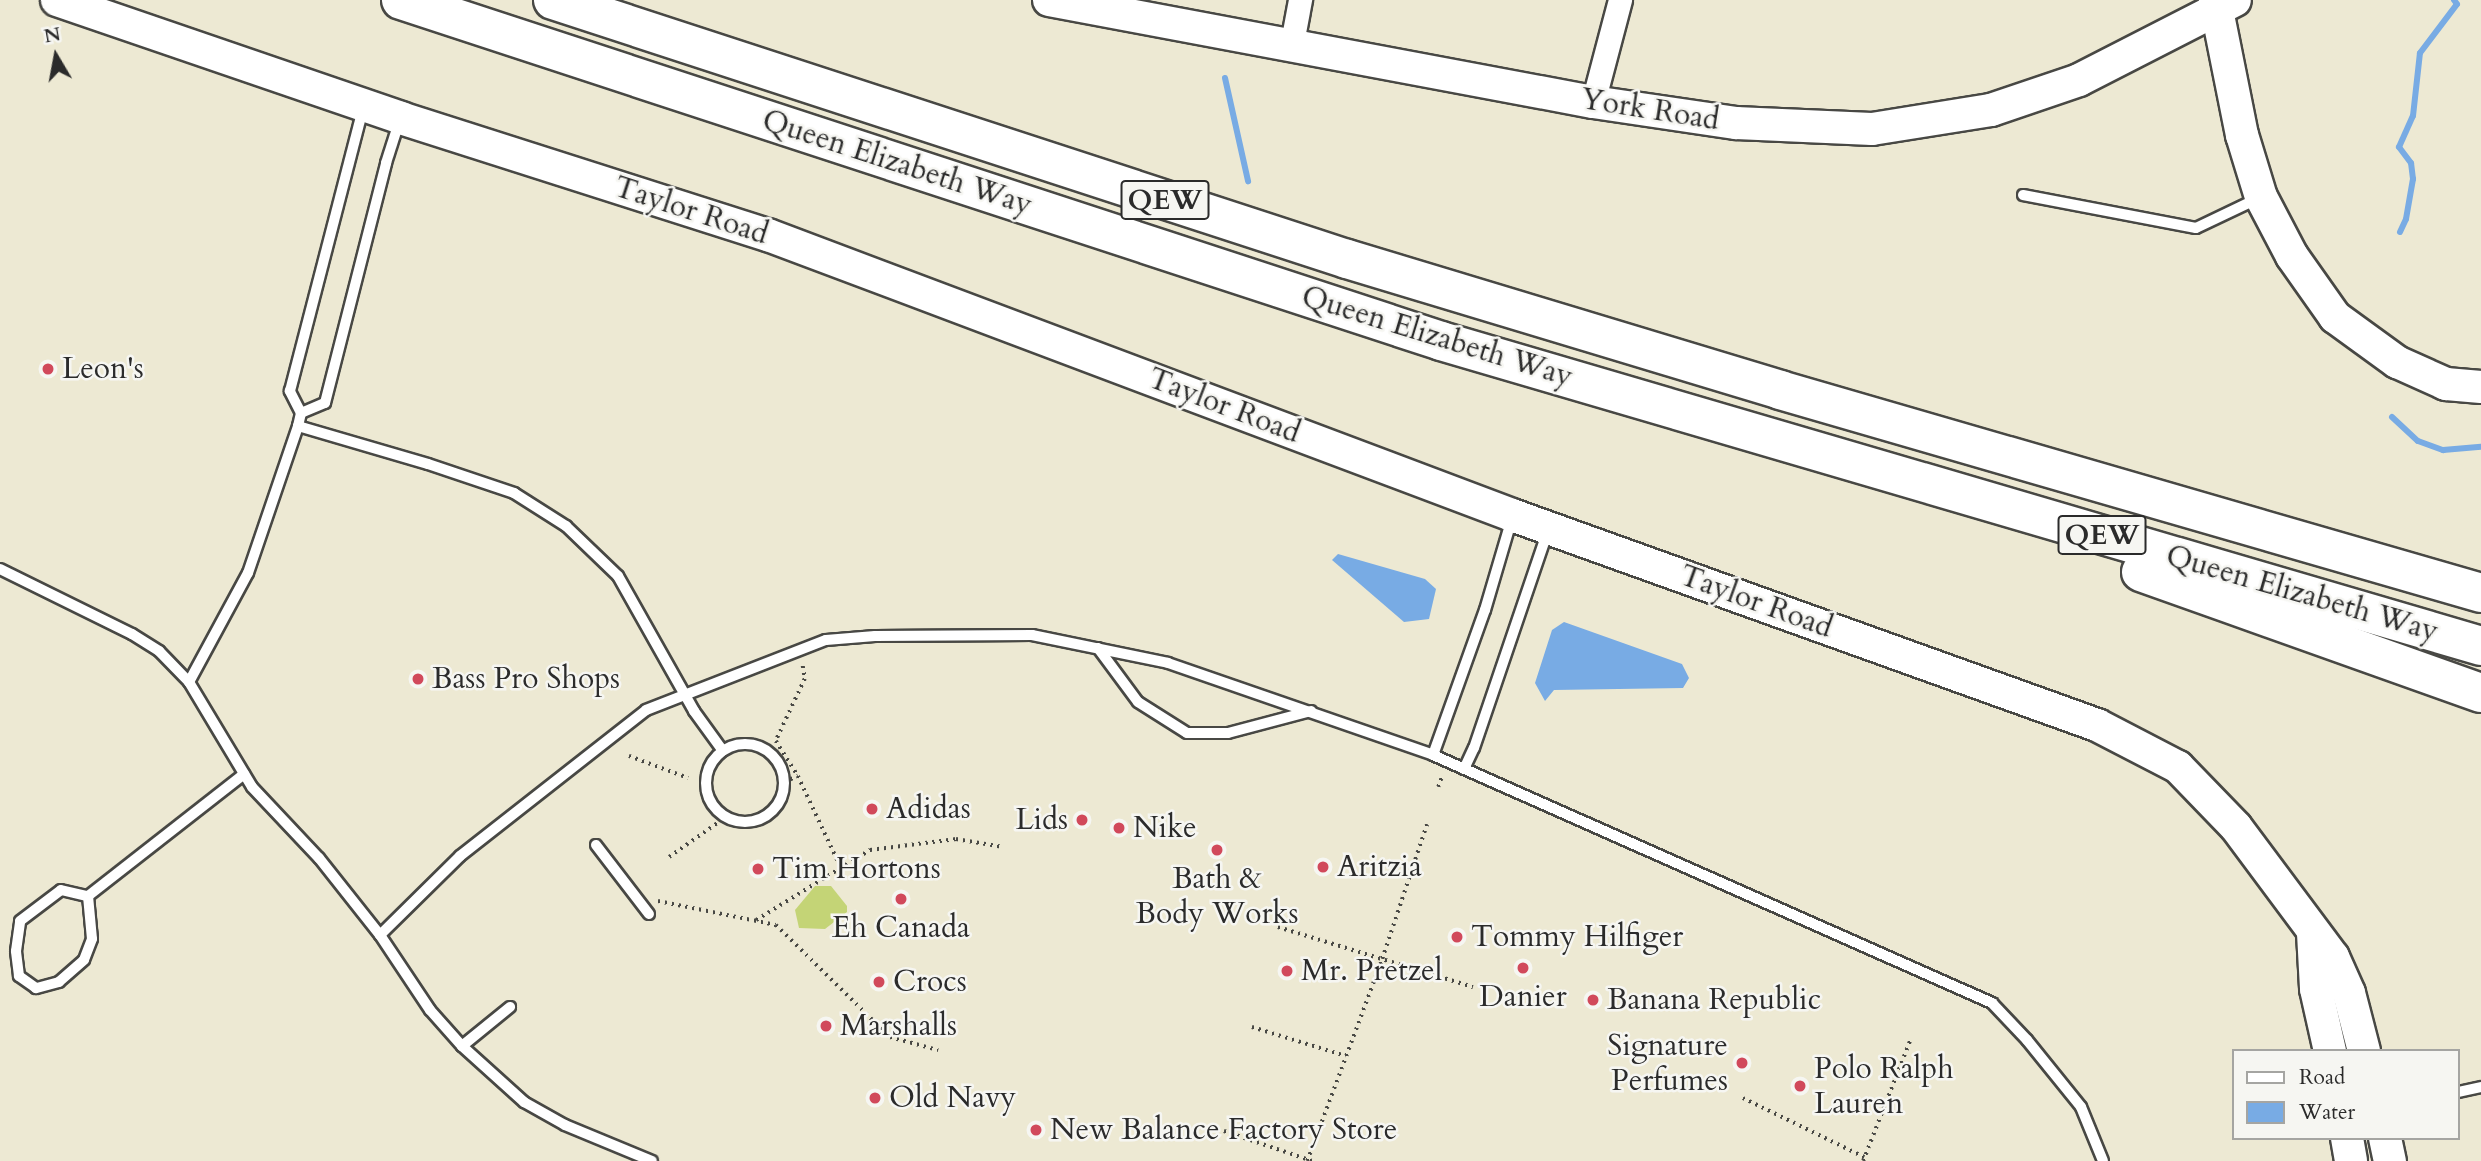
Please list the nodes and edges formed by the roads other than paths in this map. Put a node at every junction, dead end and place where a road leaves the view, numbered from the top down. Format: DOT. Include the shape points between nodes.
graph roads {
  1 [pos="57,0"];
  2 [pos="401,0"];
  3 [pos="553,0"];
  4 [pos="1049,0"];
  5 [pos="1300,0"];
  6 [pos="1620,0"];
  7 [pos="2222,3"];
  8 [pos="1292,48"];
  9 [pos="1592,102"];
  10 [pos="364,105"];
  11 [pos="401,118"];
  12 [pos="2023,195"];
  13 [pos="2261,197"];
  14 [pos="2481,387"];
  15 [pos="1780,390"];
  16 [pos="301,413"];
  17 [pos="1723,424"];
  18 [pos="298,426"];
  19 [pos="1513,515"];
  20 [pos="1549,528"];
  21 [pos="2481,564"];
  22 [pos="0,569"];
  23 [pos="2481,593"];
  24 [pos="2481,646"];
  25 [pos="1098,648"];
  26 [pos="188,682"];
  27 [pos="2481,693"];
  28 [pos="686,694"];
  29 [pos="1311,711"];
  30 [pos="723,751"];
  31 [pos="1433,755"];
  32 [pos="1464,769"];
  33 [pos="244,774"];
  34 [pos="596,845"];
  35 [pos="88,896"];
  36 [pos="649,914"];
  37 [pos="2313,933"];
  38 [pos="380,935"];
  39 [pos="510,1007"];
  40 [pos="462,1046"];
  41 [pos="2330,1049"];
  42 [pos="2363,1049"];
  43 [pos="2481,1087"];
  44 [pos="2460,1092"];
  45 [pos="2347,1140"];
  46 [pos="2385,1140"];
  47 [pos="652,1161"];
  48 [pos="2102,1161"];
  49 [pos="2351,1161"];
  50 [pos="2390,1161"];
  1 -- 10 [label="main road, Taylor Road"];
  2 -- 17 [label="highway, Queen Elizabeth Way / QEW" via="1428,337"];
  3 -- 15 [label="highway, Queen Elizabeth Way / QEW" via="1347,259"];
  4 -- 8 [label="main road, York Road"];
  5 -- 8 [label="street"];
  6 -- 9 [label="street"];
  7 -- 9 [label="main road, York Road" via="2079,80 1991,110 1872,129 1736,123"];
  7 -- 13 [label="main road" via="2242,135"];
  8 -- 9 [label="main road, York Road"];
  10 -- 11 [label="main road, Taylor Road"];
  10 -- 16 [label="lane" via="290,391"];
  11 -- 16 [label="lane" via="325,403"];
  11 -- 19 [label="main road, Taylor Road" via="768,235"];
  12 -- 13 [label="lane" via="2196,228"];
  13 -- 14 [label="main road" via="2292,256 2335,317 2397,362 2446,384"];
  15 -- 21 [label="highway"];
  15 -- 23 [label="highway, Queen Elizabeth Way / QEW"];
  16 -- 18 [label="lane"];
  17 -- 24 [label="highway, Queen Elizabeth Way / QEW"];
  17 -- 27 [label="highway"];
  18 -- 26 [label="lane" via="248,573"];
  18 -- 28 [label="lane" via="514,493 566,526 618,576"];
  19 -- 20 [label="main road, Taylor Road"];
  19 -- 31 [label="lane"];
  20 -- 32 [label="lane"];
  20 -- 37 [label="main road, Taylor Road" via="2097,725 2178,767 2236,827"];
  22 -- 26 [label="lane" via="132,634 159,651"];
  25 -- 28 [label="lane" via="1031,635 826,640"];
  25 -- 29 [label="lane" via="1168,663"];
  25 -- 29 [label="lane" via="1138,702 1187,733 1228,733"];
  26 -- 33 [label="lane"];
  28 -- 30 [label="lane"];
  28 -- 38 [label="lane" via="646,709 482,839"];
  29 -- 31 [label="lane"];
  30 -- 30 [label="lane" via="713,760 706,785 716,809 726,817 749,822 761,819 778,804 782,770 768,751 746,744"];
  31 -- 32 [label="lane"];
  32 -- 48 [label="lane" via="1992,1003 2081,1107"];
  33 -- 35 [label="lane"];
  33 -- 38 [label="lane"];
  34 -- 36 [label="lane"];
  35 -- 35 [label="lane" via="61,890 20,921 19,976 36,988 59,982 84,960 92,939"];
  37 -- 41 [label="main road" via="2316,989"];
  37 -- 42 [label="main road, Taylor Road" via="2333,957 2349,993"];
  38 -- 40 [label="lane" via="430,1010"];
  39 -- 40 [label="lane"];
  40 -- 47 [label="lane" via="524,1102 565,1125"];
  43 -- 44 [label="lane"];
  45 -- 49 [label="main road"];
  46 -- 50 [label="main road"];
}
